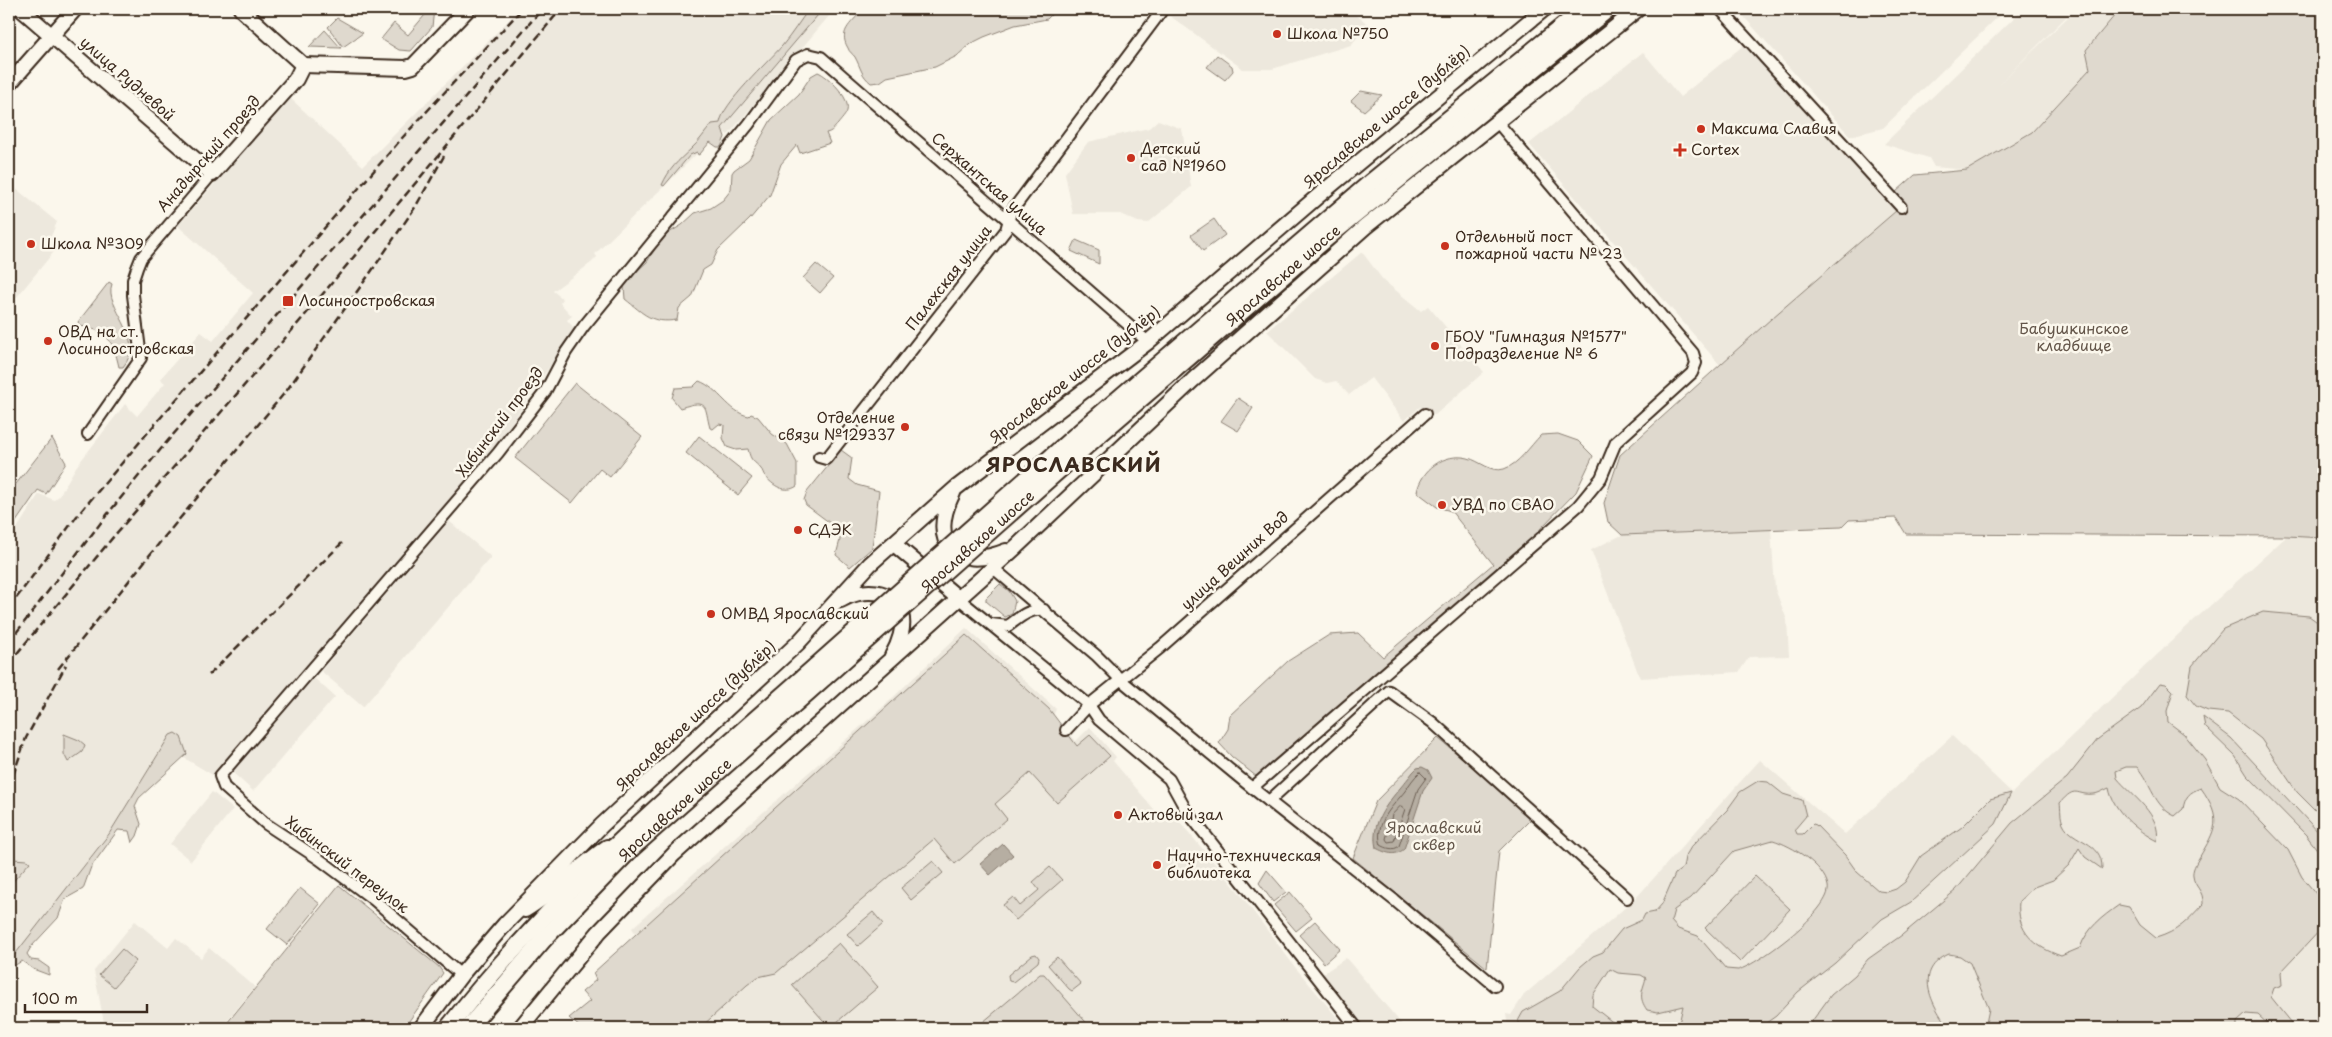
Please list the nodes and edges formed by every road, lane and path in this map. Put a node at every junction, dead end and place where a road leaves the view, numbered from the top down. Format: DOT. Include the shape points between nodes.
graph roads {
  1 [pos="21,9"];
  2 [pos="75,9"];
  3 [pos="241,9"];
  4 [pos="468,9"];
  5 [pos="1163,9"];
  6 [pos="1544,9"];
  7 [pos="1584,9"];
  8 [pos="1608,9"];
  9 [pos="1638,9"];
  10 [pos="1720,9"];
  11 [pos="52,35"];
  12 [pos="808,54"];
  13 [pos="303,65"];
  14 [pos="9,84"];
  15 [pos="1498,123"];
  16 [pos="212,174"];
  17 [pos="1901,207"];
  18 [pos="1008,222"];
  19 [pos="1365,227"];
  20 [pos="1310,252"];
  21 [pos="1148,342"];
  22 [pos="1425,414"];
  23 [pos="88,434"];
  24 [pos="1080,441"];
  25 [pos="819,457"];
  26 [pos="956,488"];
  27 [pos="894,544"];
  28 [pos="1016,547"];
  29 [pos="992,568"];
  30 [pos="958,598"];
  31 [pos="836,603"];
  32 [pos="1044,610"];
  33 [pos="989,623"];
  34 [pos="888,663"];
  35 [pos="820,671"];
  36 [pos="1121,680"];
  37 [pos="1089,705"];
  38 [pos="1066,730"];
  39 [pos="220,776"];
  40 [pos="1252,788"];
  41 [pos="1269,801"];
  42 [pos="622,837"];
  43 [pos="1627,898"];
  44 [pos="505,924"];
  45 [pos="461,975"];
  46 [pos="1496,986"];
  47 [pos="421,1028"];
  48 [pos="448,1028"];
  49 [pos="468,1028"];
  50 [pos="521,1028"];
  51 [pos="1357,1028"];
  1 -- 11 [label="street, улица Рудневой"];
  2 -- 11 [label="street"];
  3 -- 13 [label="street"];
  4 -- 13 [label="street" via="413,66"];
  5 -- 18 [label="street, Палехская улица" via="1011,212"];
  6 -- 21 [label="street, Ярославское шоссе (дублёр)" via="1317,196"];
  7 -- 24 [label="main road, Ярославское шоссе" via="1370,183"];
  8 -- 20 [label="main road, Ярославское шоссе"];
  9 -- 15 [label="street"];
  10 -- 17 [label="street"];
  11 -- 14 [label="street"];
  11 -- 16 [label="street, улица Рудневой"];
  12 -- 18 [label="street, Сержантская улица" via="821,57"];
  12 -- 39 [label="street, Хибинский проезд" via="796,60 749,124 584,326 545,392 498,453"];
  13 -- 16 [label="street, Анадырский проезд" via="296,79"];
  15 -- 19 [label="street"];
  15 -- 40 [label="street" via="1693,353 1696,364 1692,373 1616,442 1601,478 1578,506"];
  16 -- 23 [label="street, Анадырский проезд" via="141,258 133,280 142,349 140,362"];
  18 -- 21 [label="street, Сержантская улица"];
  18 -- 25 [label="street, Палехская улица" via="1006,230 826,459"];
  19 -- 20 [label="street"];
  19 -- 28 [label="street" via="1193,380"];
  20 -- 24 [label="main road, Ярославское шоссе"];
  21 -- 26 [label="street, Ярославское шоссе (дублёр)"];
  22 -- 36 [label="street, улица Вешних Вод"];
  24 -- 35 [label="main road, Ярославское шоссе, bridge"];
  26 -- 27 [label="street, Ярославское шоссе (дублёр)"];
  26 -- 28 [label="street" via="943,520 949,547 956,554 966,558 988,558"];
  27 -- 30 [label="street"];
  27 -- 31 [label="street, Ярославское шоссе (дублёр)" via="870,564"];
  28 -- 29 [label="street"];
  29 -- 30 [label="street"];
  29 -- 32 [label="street"];
  30 -- 33 [label="street"];
  30 -- 34 [label="street"];
  31 -- 34 [label="street" via="856,592 868,590 886,596 897,605 901,612 902,630"];
  31 -- 44 [label="street, Ярославское шоссе (дублёр)" via="759,681 602,825"];
  32 -- 33 [label="street" via="1028,612 1008,626"];
  32 -- 36 [label="street"];
  33 -- 37 [label="street"];
  34 -- 50 [label="street" via="681,847 633,894"];
  35 -- 42 [label="main road, Ярославское шоссе"];
  35 -- 49 [label="main road, Ярославское шоссе" via="632,848 544,939"];
  36 -- 37 [label="street, улица Вешних Вод"];
  36 -- 40 [label="street"];
  37 -- 38 [label="street, улица Вешних Вод"];
  37 -- 51 [label="street" via="1099,720 1169,779 1186,810"];
  39 -- 45 [label="street, Хибинский переулок" via="224,787 266,824 366,894"];
  40 -- 41 [label="street"];
  41 -- 43 [label="street" via="1389,691 1432,722"];
  41 -- 46 [label="street"];
  42 -- 44 [label="street" via="547,896"];
  42 -- 48 [label="main road, Ярославское шоссе" via="533,927"];
  44 -- 45 [label="street, Ярославское шоссе (дублёр)"];
  45 -- 47 [label="street, Ярославское шоссе (дублёр)"];
}
